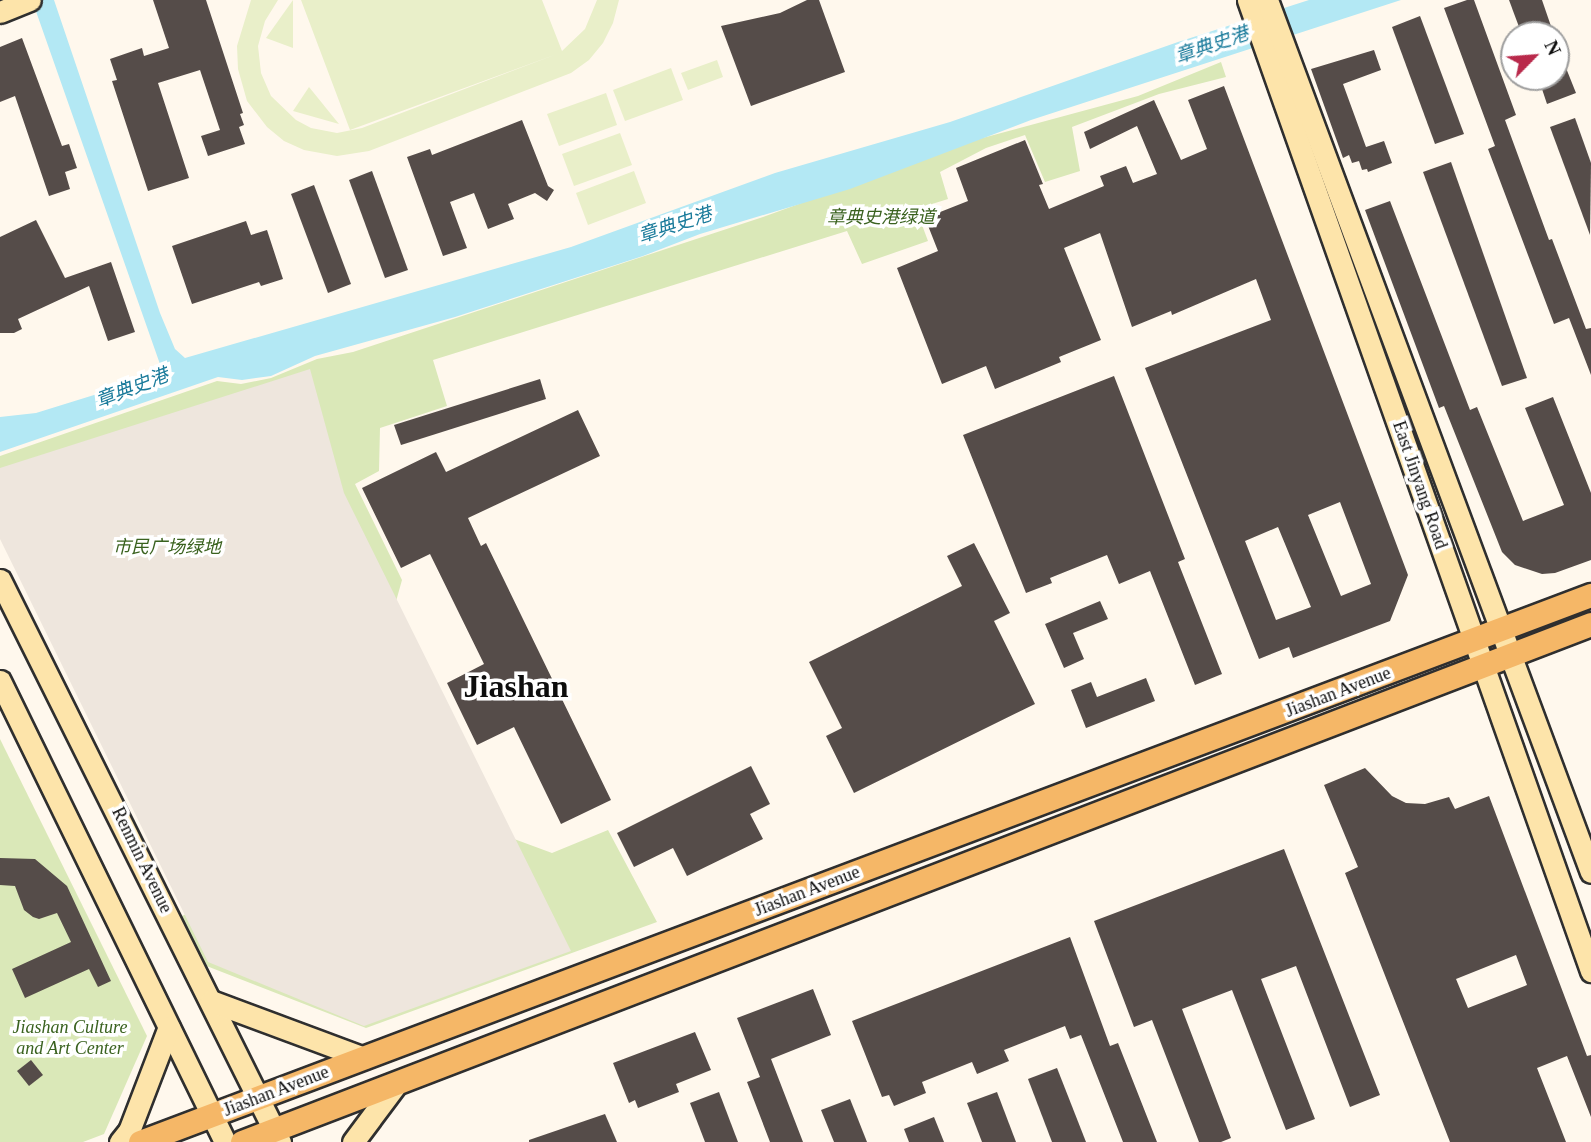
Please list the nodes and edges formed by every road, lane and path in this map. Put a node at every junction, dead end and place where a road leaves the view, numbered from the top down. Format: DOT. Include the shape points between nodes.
graph roads {
  1 [pos="30,0"];
  2 [pos="1248,0"];
  3 [pos="1267,0"];
  4 [pos="0,12"];
  5 [pos="1279,61"];
  6 [pos="0,580"];
  7 [pos="1591,595"];
  8 [pos="1591,624"];
  9 [pos="1500,630"];
  10 [pos="1474,640"];
  11 [pos="1510,657"];
  12 [pos="1484,667"];
  13 [pos="0,681"];
  14 [pos="1591,872"];
  15 [pos="1591,971"];
  16 [pos="211,1001"];
  17 [pos="169,1027"];
  18 [pos="364,1058"];
  19 [pos="397,1083"];
  20 [pos="258,1097"];
  21 [pos="212,1115"];
  22 [pos="277,1136"];
  23 [pos="120,1142"];
  24 [pos="140,1142"];
  25 [pos="225,1142"];
  26 [pos="242,1142"];
  27 [pos="353,1142"];
  1 -- 4 [label="main road"];
  2 -- 5 [label="main road, East Jinyang Road"];
  3 -- 5 [label="main road, East Jinyang Road"];
  5 -- 9 [label="main road, East Jinyang Road"];
  5 -- 10 [label="main road, East Jinyang Road"];
  6 -- 16 [label="main road, Renmin Avenue"];
  7 -- 9 [label="main road, Jiashan Avenue"];
  8 -- 11 [label="main road, Jiashan Avenue"];
  9 -- 10 [label="main road, Jiashan Avenue"];
  9 -- 11 [label="main road, East Jinyang Road"];
  10 -- 12 [label="main road, East Jinyang Road"];
  10 -- 18 [label="main road, Jiashan Avenue"];
  11 -- 12 [label="main road, Jiashan Avenue"];
  11 -- 14 [label="main road, East Jinyang Road"];
  12 -- 15 [label="main road, East Jinyang Road"];
  12 -- 19 [label="main road, Jiashan Avenue"];
  13 -- 17 [label="main road"];
  16 -- 18 [label="main road"];
  16 -- 20 [label="main road, Renmin Avenue"];
  17 -- 21 [label="main road"];
  17 -- 23 [label="main road" via="130,1131"];
  18 -- 20 [label="main road, Jiashan Avenue"];
  19 -- 22 [label="main road, Jiashan Avenue"];
  19 -- 27 [label="main road"];
  20 -- 21 [label="main road, Jiashan Avenue"];
  20 -- 22 [label="main road, Renmin Avenue"];
  21 -- 24 [label="main road, Jiashan Avenue"];
  21 -- 25 [label="main road"];
  22 -- 26 [label="main road, Jiashan Avenue"];
}
